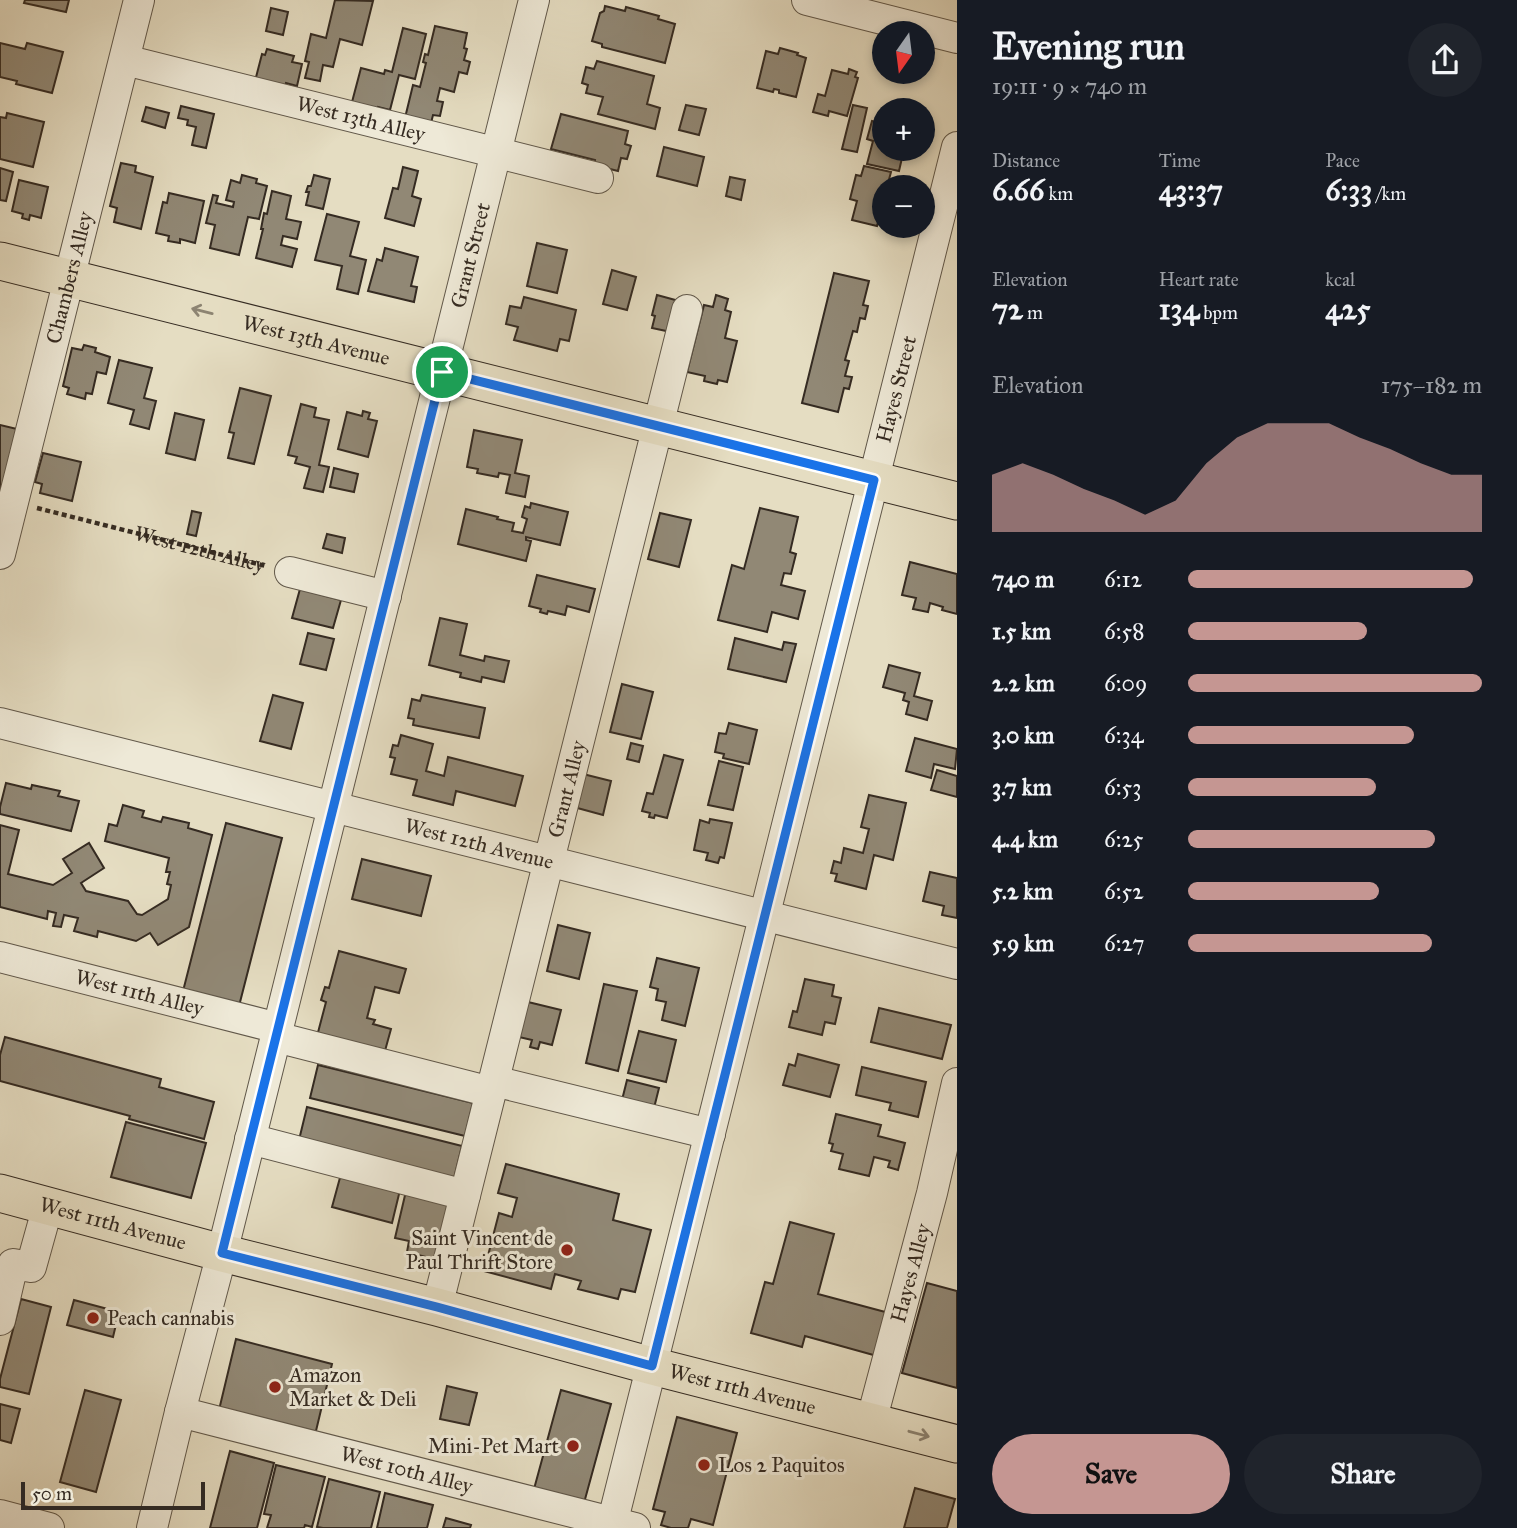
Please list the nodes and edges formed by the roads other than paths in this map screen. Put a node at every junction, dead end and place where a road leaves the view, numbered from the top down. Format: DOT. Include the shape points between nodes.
graph roads {
  1 [pos="139,0"];
  2 [pos="534,0"];
  3 [pos="807,0"];
  4 [pos="957,38"];
  5 [pos="125,60"];
  6 [pos="957,147"];
  7 [pos="496,152"];
  8 [pos="598,178"];
  9 [pos="0,261"];
  10 [pos="69,277"];
  11 [pos="687,310"];
  12 [pos="442,372"];
  13 [pos="658,425"];
  14 [pos="874,480"];
  15 [pos="957,501"];
  16 [pos="0,554"];
  17 [pos="290,572"];
  18 [pos="386,596"];
  19 [pos="0,723"];
  20 [pos="333,807"];
  21 [pos="549,861"];
  22 [pos="765,915"];
  23 [pos="0,957"];
  24 [pos="957,964"];
  25 [pos="277,1033"];
  26 [pos="957,1083"];
  27 [pos="492,1086"];
  28 [pos="710,1134"];
  29 [pos="250,1139"];
  30 [pos="0,1193"];
  31 [pos="465,1195"];
  32 [pos="944,1196"];
  33 [pos="48,1206"];
  34 [pos="222,1253"];
  35 [pos="7,1262"];
  36 [pos="437,1307"];
  37 [pos="0,1320"];
  38 [pos="652,1366"];
  39 [pos="180,1412"];
  40 [pos="871,1422"];
  41 [pos="957,1444"];
  42 [pos="0,1515"];
  43 [pos="619,1526"];
  44 [pos="49,1528"];
  45 [pos="152,1528"];
  1 -- 5 [label="street, Chambers Alley"];
  2 -- 7 [label="street, Grant Street"];
  3 -- 4 [label="street"];
  5 -- 7 [label="street, West 13th Alley"];
  5 -- 10 [label="street, Chambers Alley"];
  6 -- 14 [label="street, Hayes Street"];
  7 -- 8 [label="street, West 13th Alley"];
  7 -- 12 [label="street, Grant Street"];
  9 -- 10 [label="main road, West 13th Avenue"];
  12 -- 10 [label="main road, West 13th Avenue, one-way"];
  10 -- 16 [label="street, Chambers Alley"];
  11 -- 13 [label="street, Grant Alley"];
  12 -- 13 [label="main road, West 13th Avenue"];
  12 -- 18 [label="street, Grant Street"];
  13 -- 14 [label="main road, West 13th Avenue"];
  13 -- 21 [label="street, Grant Alley"];
  14 -- 15 [label="main road, West 13th Avenue"];
  14 -- 22 [label="street, Hayes Street"];
  17 -- 18 [label="street, West 12th Alley"];
  18 -- 20 [label="street, Grant Street"];
  19 -- 20 [label="street, West 12th Avenue"];
  20 -- 21 [label="street, West 12th Avenue"];
  20 -- 25 [label="street, Grant Street"];
  21 -- 22 [label="street, West 12th Avenue"];
  21 -- 27 [label="street, Grant Alley"];
  22 -- 24 [label="street, West 12th Avenue"];
  22 -- 28 [label="street, Hayes Street"];
  23 -- 25 [label="street, West 11th Alley"];
  25 -- 27 [label="street, West 11th Alley"];
  25 -- 29 [label="street, Grant Street"];
  26 -- 32 [label="street, Hayes Alley"];
  27 -- 28 [label="street, West 11th Alley"];
  27 -- 31 [label="street, Grant Alley"];
  28 -- 38 [label="street, Hayes Street"];
  29 -- 31 [label="street"];
  29 -- 34 [label="street, Grant Street"];
  30 -- 33 [label="main road, West 11th Avenue"];
  31 -- 36 [label="street, Grant Alley"];
  32 -- 40 [label="street, Hayes Alley"];
  33 -- 34 [label="main road, West 11th Avenue"];
  33 -- 35 [label="street" via="31,1267"];
  34 -- 36 [label="main road, West 11th Avenue"];
  34 -- 39 [label="street, Grant Street"];
  35 -- 37 [label="street"];
  36 -- 38 [label="main road, West 11th Avenue"];
  38 -- 40 [label="main road, West 11th Avenue"];
  38 -- 43 [label="street, Hayes Street"];
  39 -- 43 [label="street, West 10th Alley"];
  39 -- 45 [label="street, Grant Street"];
  40 -- 41 [label="main road, West 11th Avenue, one-way"];
  42 -- 44 [label="street"];
}
